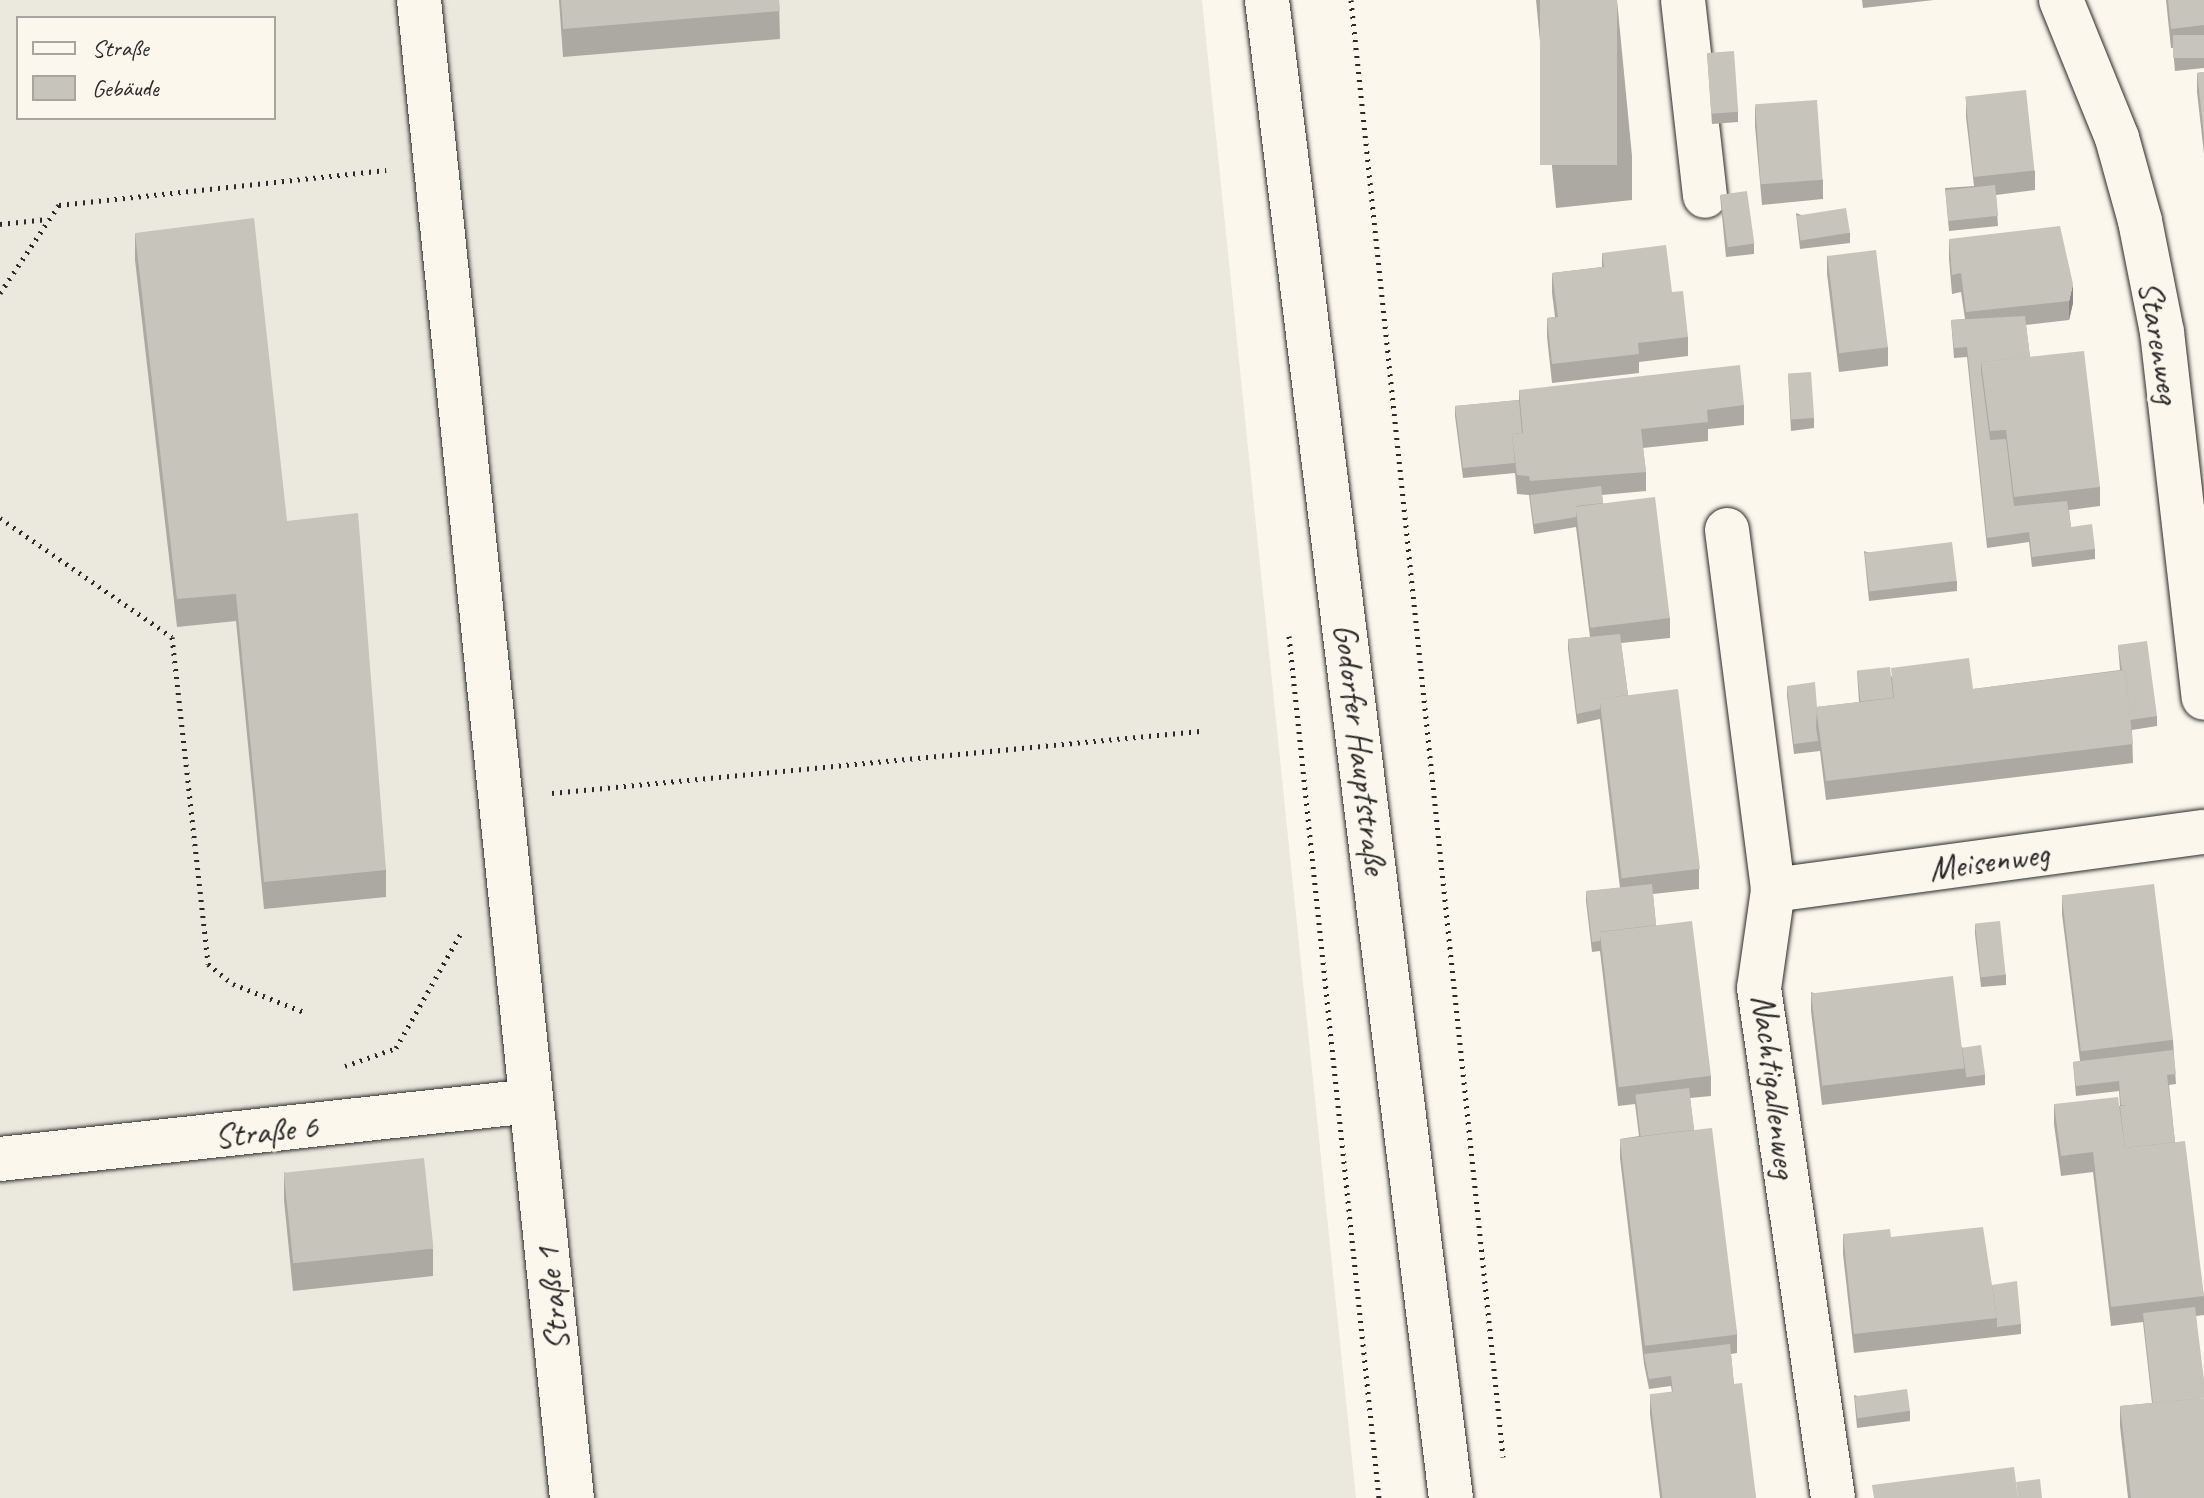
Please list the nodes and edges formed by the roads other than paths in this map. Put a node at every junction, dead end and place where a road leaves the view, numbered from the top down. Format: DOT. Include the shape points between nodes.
graph roads {
  1 [pos="419,0"];
  2 [pos="1267,0"];
  3 [pos="1683,0"];
  4 [pos="2061,0"];
  5 [pos="1705,196"];
  6 [pos="1727,530"];
  7 [pos="2204,698"];
  8 [pos="2204,832"];
  9 [pos="1773,890"];
  10 [pos="531,1101"];
  11 [pos="0,1159"];
  12 [pos="572,1498"];
  13 [pos="1451,1498"];
  14 [pos="1833,1498"];
  1 -- 10 [label="street, Straße 1"];
  2 -- 13 [label="street, Godorfer Hauptstraße"];
  3 -- 5 [label="street"];
  4 -- 7 [label="street, Starenweg" via="2117,138 2140,221 2162,332"];
  6 -- 9 [label="street, Nachtigallenweg"];
  8 -- 9 [label="street, Meisenweg"];
  9 -- 14 [label="street, Nachtigallenweg" via="1759,988"];
  10 -- 11 [label="street, Straße 6"];
  10 -- 12 [label="street, Straße 1"];
}
